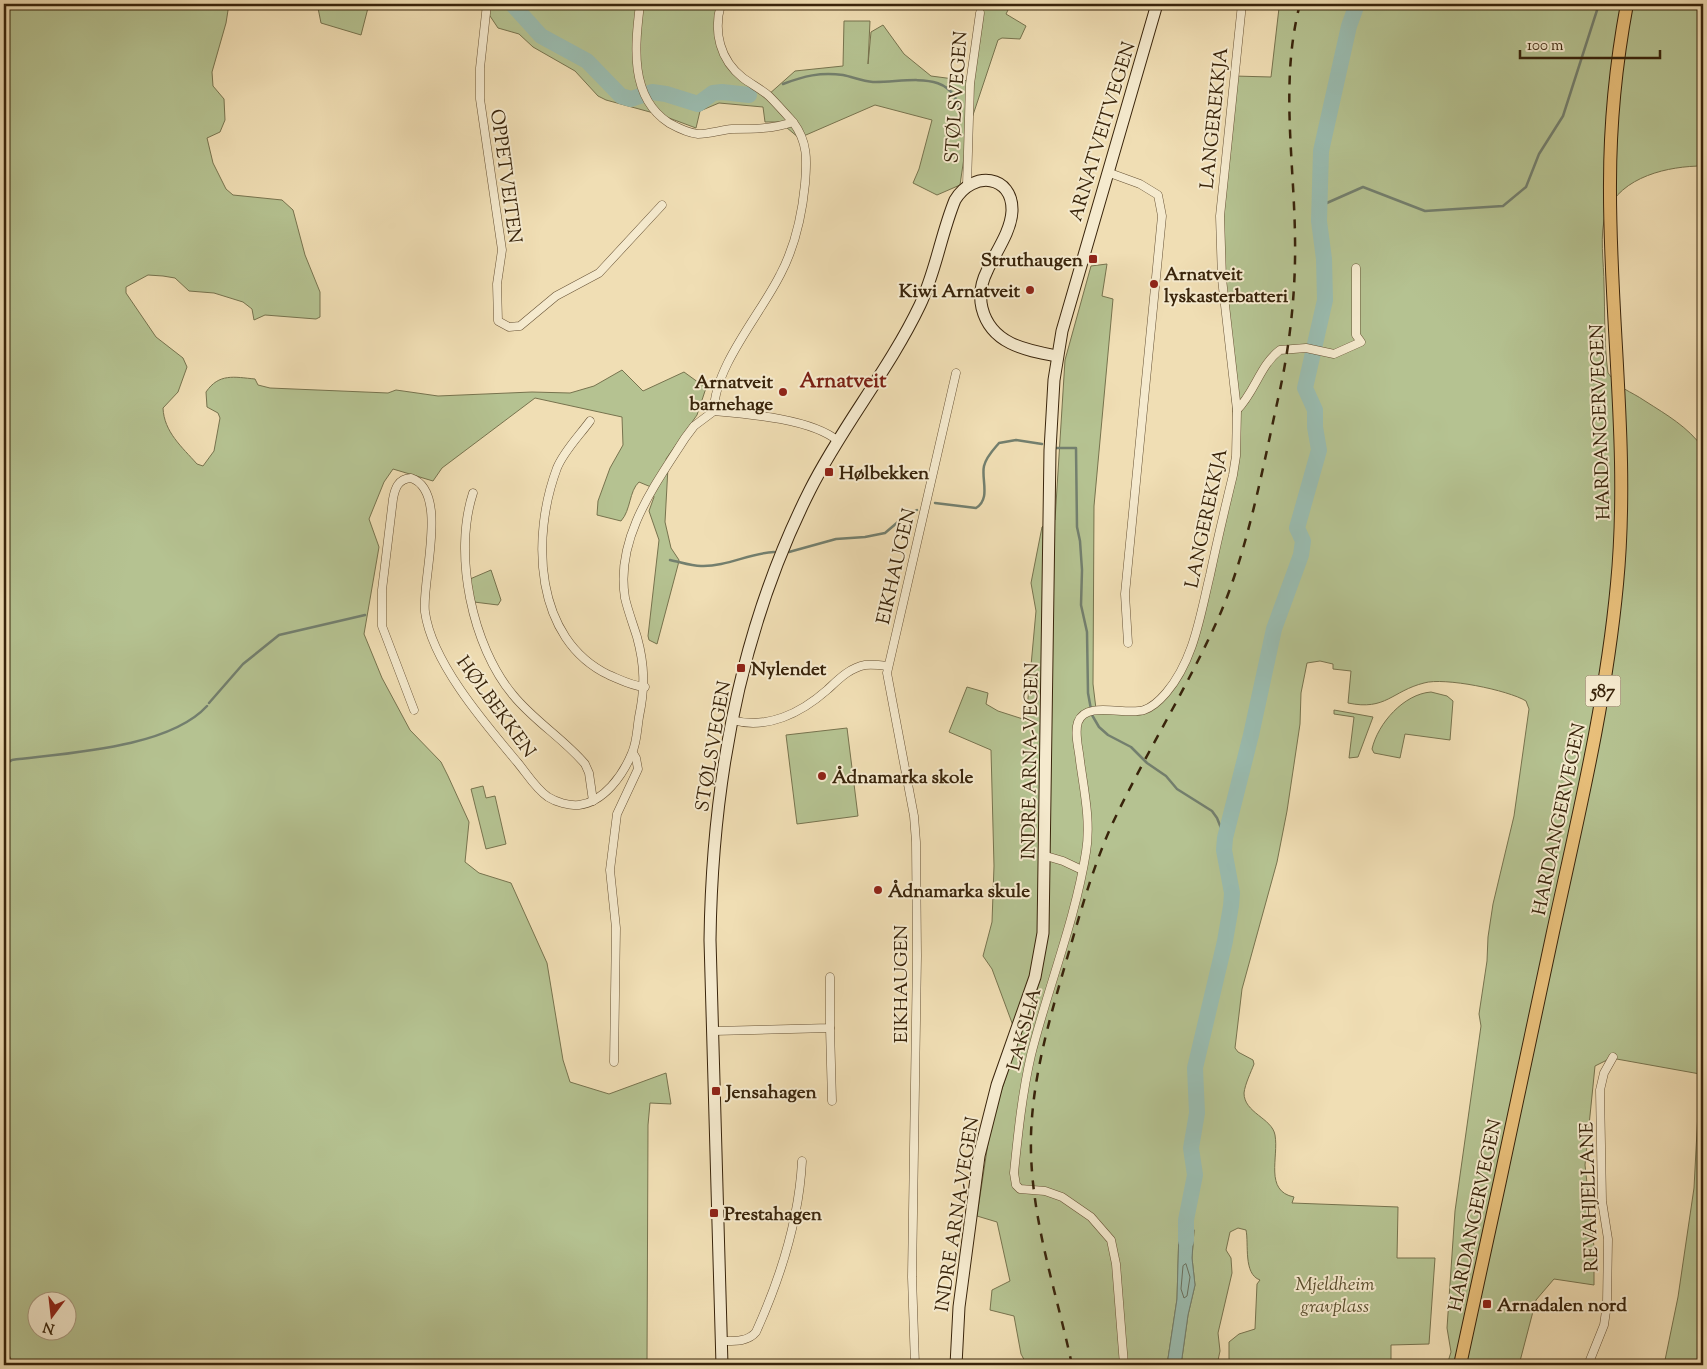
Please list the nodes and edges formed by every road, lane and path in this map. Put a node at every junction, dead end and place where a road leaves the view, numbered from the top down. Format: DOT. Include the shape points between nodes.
graph roads {
  1 [pos="487,4"];
  2 [pos="640,4"];
  3 [pos="721,4"];
  4 [pos="1157,4"];
  5 [pos="1242,4"];
  6 [pos="1627,4"];
  7 [pos="980,13"];
  8 [pos="793,122"];
  9 [pos="1107,172"];
  10 [pos="967,184"];
  11 [pos="662,205"];
  12 [pos="1356,268"];
  13 [pos="1057,356"];
  14 [pos="956,373"];
  15 [pos="1237,410"];
  16 [pos="714,411"];
  17 [pos="590,421"];
  18 [pos="838,441"];
  19 [pos="473,493"];
  20 [pos="1128,643"];
  21 [pos="888,666"];
  22 [pos="645,687"];
  23 [pos="414,710"];
  24 [pos="732,720"];
  25 [pos="633,752"];
  26 [pos="593,801"];
  27 [pos="1046,856"];
  28 [pos="1082,870"];
  29 [pos="830,977"];
  30 [pos="830,1028"];
  31 [pos="714,1031"];
  32 [pos="1613,1057"];
  33 [pos="614,1062"];
  34 [pos="832,1101"];
  35 [pos="802,1162"];
  36 [pos="722,1342"];
  37 [pos="722,1365"];
  38 [pos="914,1365"];
  39 [pos="956,1365"];
  40 [pos="1124,1365"];
  41 [pos="1460,1365"];
  42 [pos="1588,1365"];
  1 -- 11 [label="street, OPPETVEITEN" via="480,99 502,250 497,284 498,321 510,327 520,326 543,305 599,273"];
  2 -- 8 [label="street" via="636,50 640,82 650,105 666,121 676,128 697,134 766,128"];
  3 -- 8 [label="street" via="717,32 724,55 736,72 768,95"];
  4 -- 9 [label="street, ARNATVEITVEGEN"];
  5 -- 15 [label="street, LANGEREKKJA" via="1220,216 1222,279"];
  6 -- 41 [label="main road, HARDANGERVEGEN / 587" via="1617,62 1610,151 1610,219 1622,465 1620,544 1612,630 1585,786"];
  7 -- 10 [label="street, STØLSVEGEN" via="970,84"];
  8 -- 16 [label="street" via="804,139 806,156 803,200 796,234 780,276 723,373 716,391"];
  9 -- 13 [label="street, ARNATVEITVEGEN"];
  9 -- 20 [label="street" via="1140,184 1158,195 1162,216 1124,594"];
  10 -- 13 [label="street, STØLSVEGEN" via="992,181 1011,200 1007,232 982,282 980,300 986,320 995,334 1008,342"];
  10 -- 18 [label="street, STØLSVEGEN" via="950,210 934,270 916,312"];
  12 -- 15 [label="street" via="1356,335 1361,342 1334,354 1306,348 1287,348 1275,354"];
  13 -- 27 [label="street, INDRE ARNA-VEGEN" via="1050,450"];
  14 -- 21 [label="street, EIKHAUGEN"];
  15 -- 28 [label="street, LANGEREKKJA" via="1233,474 1199,621 1184,665 1159,701 1144,710 1096,709 1079,719 1077,736 1087,829"];
  16 -- 18 [label="street" via="810,426"];
  16 -- 22 [label="street" via="694,426 685,438 631,532 623,582"];
  17 -- 22 [label="street" via="565,454 555,477 542,538 546,588 560,630 580,656 595,668"];
  18 -- 24 [label="street, STØLSVEGEN" via="810,490 776,568 753,634"];
  19 -- 26 [label="street, HØLBEKKEN" via="466,518 465,556 472,606 481,636 514,697 585,764"];
  21 -- 24 [label="street" via="855,668 800,712 750,724"];
  21 -- 38 [label="street, EIKHAUGEN" via="916,842"];
  22 -- 25 [label="street"];
  23 -- 26 [label="street, HØLBEKKEN" via="384,634 382,617 382,590 394,491 402,480 411,478 420,484 431,506 432,531 424,602 431,633 448,669 543,793 566,804"];
  24 -- 31 [label="street, STØLSVEGEN" via="722,777 711,892"];
  25 -- 26 [label="street" via="610,788"];
  25 -- 33 [label="street" via="638,769 617,814 610,870 616,928"];
  27 -- 28 [label="street"];
  27 -- 39 [label="street, INDRE ARNA-VEGEN" via="1045,914 1035,977 997,1085 979,1156 958,1313"];
  28 -- 40 [label="street, LAKSLIA" via="1074,911 1026,1082 1014,1173 1016,1186 1053,1193 1074,1204 1111,1240"];
  29 -- 30 [label="street"];
  30 -- 31 [label="street"];
  30 -- 34 [label="street"];
  31 -- 36 [label="street, STØLSVEGEN"];
  32 -- 42 [label="street, REVAHJELLANE" via="1604,1072 1600,1090 1602,1201 1608,1240 1606,1312"];
  35 -- 36 [label="street" via="791,1234 756,1332 752,1338"];
  36 -- 37 [label="street, STØLSVEGEN"];
}
